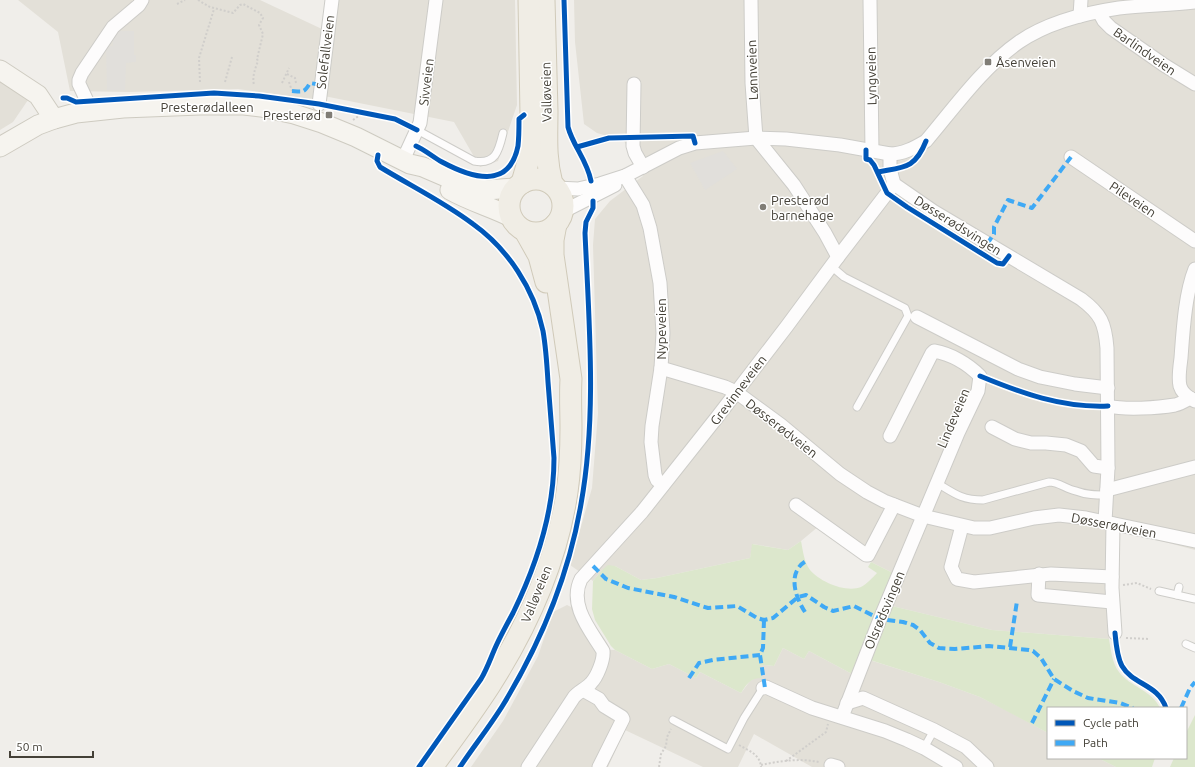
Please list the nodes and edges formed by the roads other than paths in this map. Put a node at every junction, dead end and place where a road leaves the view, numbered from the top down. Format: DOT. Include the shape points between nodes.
graph roads {
  1 [pos="142,0"];
  2 [pos="332,0"];
  3 [pos="436,0"];
  4 [pos="528,0"];
  5 [pos="544,0"];
  6 [pos="870,0"];
  7 [pos="1081,0"];
  8 [pos="748,1"];
  9 [pos="1195,2"];
  10 [pos="1099,12"];
  11 [pos="1080,16"];
  12 [pos="0,70"];
  13 [pos="634,84"];
  14 [pos="1195,84"];
  15 [pos="319,104"];
  16 [pos="90,111"];
  17 [pos="54,119"];
  18 [pos="417,130"];
  19 [pos="503,133"];
  20 [pos="756,138"];
  21 [pos="0,147"];
  22 [pos="872,151"];
  23 [pos="890,154"];
  24 [pos="1071,158"];
  25 [pos="406,162"];
  26 [pos="642,167"];
  27 [pos="625,176"];
  28 [pos="894,184"];
  29 [pos="518,186"];
  30 [pos="554,186"];
  31 [pos="559,218"];
  32 [pos="518,224"];
  33 [pos="1195,241"];
  34 [pos="835,261"];
  35 [pos="1195,269"];
  36 [pos="917,317"];
  37 [pos="661,368"];
  38 [pos="1108,388"];
  39 [pos="736,392"];
  40 [pos="570,396"];
  41 [pos="1192,400"];
  42 [pos="1108,406"];
  43 [pos="857,407"];
  44 [pos="992,427"];
  45 [pos="890,436"];
  46 [pos="1195,467"];
  47 [pos="1108,468"];
  48 [pos="937,483"];
  49 [pos="663,486"];
  50 [pos="1107,492"];
  51 [pos="796,505"];
  52 [pos="894,505"];
  53 [pos="923,516"];
  54 [pos="1109,523"];
  55 [pos="962,526"];
  56 [pos="1195,541"];
  57 [pos="1039,574"];
  58 [pos="1112,582"];
  59 [pos="1179,587"];
  60 [pos="1159,592"];
  61 [pos="1177,595"];
  62 [pos="1195,599"];
  63 [pos="1112,602"];
  64 [pos="1115,635"];
  65 [pos="1186,644"];
  66 [pos="1195,648"];
  67 [pos="763,688"];
  68 [pos="583,690"];
  69 [pos="847,703"];
  70 [pos="837,715"];
  71 [pos="674,720"];
  72 [pos="934,730"];
  73 [pos="924,748"];
  74 [pos="432,767"];
  75 [pos="528,767"];
  76 [pos="599,767"];
  77 [pos="956,767"];
  78 [pos="987,767"];
  1 -- 16 [label="street" via="113,27 82,73 79,84"];
  2 -- 15 [label="street, Solefallveien"];
  3 -- 18 [label="street, Sivveien"];
  4 -- 29 [label="main road, Valløveien" via="530,156"];
  5 -- 30 [label="main road, Valløveien" via="546,151 548,171"];
  6 -- 22 [label="street, Lyngveien"];
  7 -- 11 [label="street"];
  8 -- 20 [label="street, Lønnveien"];
  9 -- 10 [label="street"];
  10 -- 11 [label="street"];
  10 -- 14 [label="street, Barlindveien" via="1111,28"];
  11 -- 23 [label="street" via="1035,33 1019,42 992,65 926,141 912,149"];
  12 -- 17 [label="main road" via="38,95"];
  13 -- 26 [label="street" via="633,146"];
  16 -- 17 [label="main road, Presterødalleen"];
  16 -- 25 [label="main road, Presterødalleen" via="200,105 244,106 280,111 322,123"];
  17 -- 21 [label="main road, Presterødalleen" via="32,128"];
  18 -- 19 [label="lane" via="478,162 488,161 496,155"];
  18 -- 25 [label="street, Sivveien"];
  20 -- 22 [label="street" via="840,145"];
  20 -- 26 [label="street" via="695,143 679,148"];
  20 -- 34 [label="street" via="794,185 825,233"];
  22 -- 23 [label="street"];
  23 -- 28 [label="street"];
  24 -- 33 [label="street, Pileveien"];
  25 -- 29 [label="main road, Presterødalleen" via="478,189"];
  25 -- 32 [label="main road, Presterødalleen" via="455,193"];
  26 -- 27 [label="street"];
  27 -- 30 [label="street" via="578,189"];
  27 -- 31 [label="street" via="612,187 580,202"];
  27 -- 37 [label="street, Nypeveien" via="642,205 650,228 662,308"];
  28 -- 34 [label="street, Grevinneveien"];
  28 -- 38 [label="street, Døsserødsvingen" via="933,212 1094,309 1106,333"];
  29 -- 30 [label="main road" via="534,179 546,181"];
  29 -- 32 [label="main road" via="511,193 508,205"];
  30 -- 31 [label="main road" via="562,199"];
  31 -- 32 [label="main road" via="552,228 536,233"];
  31 -- 40 [label="main road, Valløveien" via="552,248 571,371"];
  32 -- 40 [label="main road, Valløveien" via="537,251 541,262 564,381"];
  34 -- 39 [label="street, Grevinneveien"];
  34 -- 43 [label="lane" via="844,277 905,308 908,316"];
  35 -- 41 [label="street" via="1188,293 1180,372 1180,386 1185,395"];
  36 -- 38 [label="street" via="1018,369 1040,377"];
  37 -- 39 [label="street, Døsserødveien"];
  37 -- 49 [label="street, Nypeveien" via="651,442 655,475"];
  38 -- 42 [label="street, Døsserødsvingen"];
  39 -- 49 [label="street, Grevinneveien"];
  39 -- 52 [label="street, Døsserødveien" via="840,474 867,492"];
  40 -- 74 [label="main road, Valløveien" via="571,443 567,492 557,537 536,598 490,686"];
  41 -- 42 [label="street" via="1176,405 1132,408"];
  42 -- 47 [label="street, Døsserødsvingen"];
  44 -- 47 [label="street" via="1014,439 1031,443 1066,445 1081,451 1094,466"];
  45 -- 48 [label="street, Lindeveien" via="934,351 958,360 980,376 978,391"];
  46 -- 50 [label="street"];
  47 -- 50 [label="street, Døsserødsvingen"];
  48 -- 50 [label="lane" via="966,499 974,500 983,500 1049,482 1057,482 1076,492 1091,495"];
  48 -- 53 [label="street, Lindeveien"];
  49 -- 68 [label="street, Grevinneveien" via="578,585 580,612 604,657 592,682"];
  50 -- 54 [label="street, Døsserødsvingen"];
  51 -- 52 [label="street" via="868,555"];
  52 -- 53 [label="street, Døsserødveien"];
  53 -- 55 [label="street, Døsserødveien"];
  53 -- 69 [label="street, Olsrødsvingen"];
  54 -- 55 [label="street, Døsserødveien" via="1059,515 990,528"];
  54 -- 56 [label="street, Døsserødveien"];
  54 -- 58 [label="street, Døsserødsvingen"];
  55 -- 57 [label="street" via="951,567 957,579 974,582"];
  57 -- 58 [label="street" via="1075,574"];
  57 -- 63 [label="street" via="1038,595"];
  58 -- 63 [label="street, Døsserødsvingen"];
  59 -- 61 [label="lane"];
  60 -- 61 [label="lane"];
  61 -- 62 [label="lane"];
  63 -- 64 [label="street, Døsserødsvingen"];
  65 -- 66 [label="lane"];
  67 -- 70 [label="street"];
  67 -- 71 [label="lane" via="728,749"];
  68 -- 75 [label="street" via="574,697"];
  68 -- 76 [label="street" via="599,699 604,706 623,719"];
  69 -- 70 [label="street, Olsrødsvingen"];
  69 -- 72 [label="street" via="863,698"];
  70 -- 73 [label="street" via="885,731"];
  72 -- 73 [label="lane"];
  72 -- 78 [label="street" via="966,748"];
  73 -- 77 [label="street"];
}
